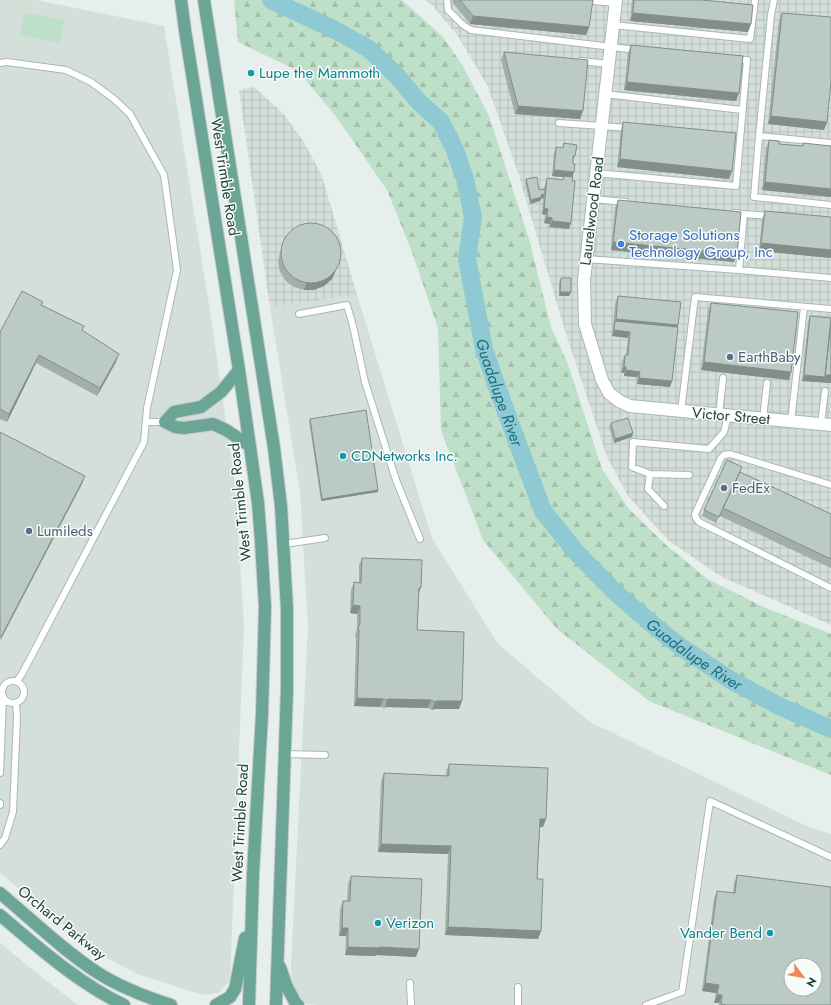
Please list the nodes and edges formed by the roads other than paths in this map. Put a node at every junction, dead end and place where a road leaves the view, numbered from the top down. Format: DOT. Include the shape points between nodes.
graph roads {
  1 [pos="204,0"];
  2 [pos="447,0"];
  3 [pos="582,0"];
  4 [pos="755,0"];
  5 [pos="774,0"];
  6 [pos="616,2"];
  7 [pos="182,5"];
  8 [pos="746,10"];
  9 [pos="754,10"];
  10 [pos="771,15"];
  11 [pos="779,15"];
  12 [pos="613,25"];
  13 [pos="611,48"];
  14 [pos="641,50"];
  15 [pos="732,58"];
  16 [pos="571,60"];
  17 [pos="0,62"];
  18 [pos="609,64"];
  19 [pos="605,94"];
  20 [pos="742,110"];
  21 [pos="559,123"];
  22 [pos="602,125"];
  23 [pos="632,128"];
  24 [pos="759,136"];
  25 [pos="732,137"];
  26 [pos="740,138"];
  27 [pos="831,143"];
  28 [pos="596,173"];
  29 [pos="593,199"];
  30 [pos="633,203"];
  31 [pos="831,205"];
  32 [pos="729,212"];
  33 [pos="744,214"];
  34 [pos="776,217"];
  35 [pos="586,259"];
  36 [pos="738,270"];
  37 [pos="831,278"];
  38 [pos="804,307"];
  39 [pos="831,309"];
  40 [pos="299,314"];
  41 [pos="239,370"];
  42 [pos="723,378"];
  43 [pos="767,383"];
  44 [pos="825,392"];
  45 [pos="630,406"];
  46 [pos="191,408"];
  47 [pos="681,411"];
  48 [pos="723,415"];
  49 [pos="763,419"];
  50 [pos="791,421"];
  51 [pos="146,422"];
  52 [pos="165,422"];
  53 [pos="826,425"];
  54 [pos="194,426"];
  55 [pos="250,446"];
  56 [pos="650,474"];
  57 [pos="689,475"];
  58 [pos="831,485"];
  59 [pos="664,506"];
  60 [pos="325,538"];
  61 [pos="420,539"];
  62 [pos="284,544"];
  63 [pos="831,588"];
  64 [pos="17,681"];
  65 [pos="2,685"];
  66 [pos="3,698"];
  67 [pos="16,703"];
  68 [pos="284,754"];
  69 [pos="325,755"];
  70 [pos="0,773"];
  71 [pos="0,845"];
  72 [pos="831,857"];
  73 [pos="0,893"];
  74 [pos="252,900"];
  75 [pos="0,915"];
  76 [pos="278,961"];
  77 [pos="410,983"];
  78 [pos="518,987"];
  79 [pos="124,1005"];
  80 [pos="171,1005"];
  81 [pos="216,1005"];
  82 [pos="249,1005"];
  83 [pos="276,1005"];
  84 [pos="298,1005"];
  85 [pos="411,1005"];
  86 [pos="518,1005"];
  87 [pos="646,1005"];
  1 -- 62 [label="main road, West Trimble Road" via="274,448"];
  2 -- 13 [label="lane" via="448,10 471,30"];
  3 -- 6 [label="lane"];
  4 -- 9 [label="lane"];
  5 -- 10 [label="lane"];
  6 -- 12 [label="street, Laurelwood Road"];
  7 -- 41 [label="main road, West Trimble Road"];
  8 -- 9 [label="lane"];
  9 -- 12 [label="lane" via="750,39"];
  10 -- 11 [label="lane"];
  10 -- 24 [label="lane"];
  12 -- 13 [label="street, Laurelwood Road"];
  13 -- 14 [label="lane"];
  13 -- 18 [label="street, Laurelwood Road"];
  15 -- 20 [label="lane" via="747,60"];
  16 -- 18 [label="lane"];
  17 -- 51 [label="lane" via="66,70 91,82 130,114 164,175 177,270"];
  18 -- 19 [label="street, Laurelwood Road"];
  19 -- 20 [label="lane"];
  19 -- 22 [label="street, Laurelwood Road"];
  20 -- 26 [label="lane"];
  21 -- 22 [label="lane"];
  22 -- 23 [label="lane"];
  22 -- 28 [label="street, Laurelwood Road"];
  24 -- 27 [label="lane"];
  24 -- 31 [label="lane" via="754,198"];
  25 -- 26 [label="lane"];
  26 -- 28 [label="lane" via="736,186"];
  28 -- 29 [label="street, Laurelwood Road"];
  29 -- 30 [label="lane"];
  29 -- 35 [label="street, Laurelwood Road"];
  32 -- 33 [label="lane"];
  33 -- 34 [label="lane"];
  33 -- 36 [label="lane"];
  35 -- 36 [label="lane"];
  35 -- 45 [label="street, Laurelwood Road" via="585,324 591,345 609,393"];
  36 -- 37 [label="lane"];
  38 -- 39 [label="lane"];
  38 -- 47 [label="lane" via="695,297"];
  38 -- 50 [label="lane"];
  40 -- 61 [label="lane" via="347,305 365,382 396,480"];
  41 -- 46 [label="main road" via="219,393 202,407"];
  41 -- 55 [label="main road, West Trimble Road"];
  42 -- 48 [label="lane"];
  43 -- 49 [label="lane"];
  44 -- 53 [label="lane"];
  45 -- 47 [label="street, Victor Street"];
  46 -- 52 [label="main road" via="174,412"];
  46 -- 54 [label="main road"];
  47 -- 48 [label="street, Victor Street"];
  48 -- 49 [label="street, Victor Street"];
  48 -- 56 [label="lane" via="724,432 709,449 632,442 632,467"];
  49 -- 50 [label="street, Victor Street"];
  50 -- 53 [label="street, Victor Street"];
  51 -- 52 [label="lane"];
  51 -- 64 [label="lane" via="144,442"];
  52 -- 54 [label="main road" via="174,427"];
  54 -- 55 [label="main road" via="213,424"];
  55 -- 74 [label="main road, West Trimble Road" via="258,502 265,607"];
  56 -- 57 [label="lane"];
  56 -- 59 [label="lane" via="648,489"];
  58 -- 63 [label="lane" via="730,454 724,455 720,458 695,514 698,522"];
  60 -- 62 [label="lane"];
  62 -- 68 [label="main road, West Trimble Road" via="287,689"];
  64 -- 65 [label="lane" via="9,681"];
  64 -- 67 [label="lane" via="24,690 23,698"];
  65 -- 66 [label="lane"];
  66 -- 67 [label="lane" via="9,703"];
  66 -- 70 [label="lane"];
  67 -- 71 [label="lane" via="13,812 5,838"];
  68 -- 69 [label="lane"];
  68 -- 76 [label="main road, West Trimble Road"];
  72 -- 87 [label="lane" via="710,801 682,992"];
  73 -- 80 [label="main road, Orchard Parkway" via="72,954 99,973 122,986"];
  74 -- 81 [label="main road" via="235,989 230,997"];
  74 -- 82 [label="main road, West Trimble Road"];
  75 -- 79 [label="main road" via="63,967 96,990"];
  76 -- 83 [label="main road, West Trimble Road"];
  76 -- 84 [label="main road" via="286,985"];
  77 -- 85 [label="lane"];
  78 -- 86 [label="lane"];
}
